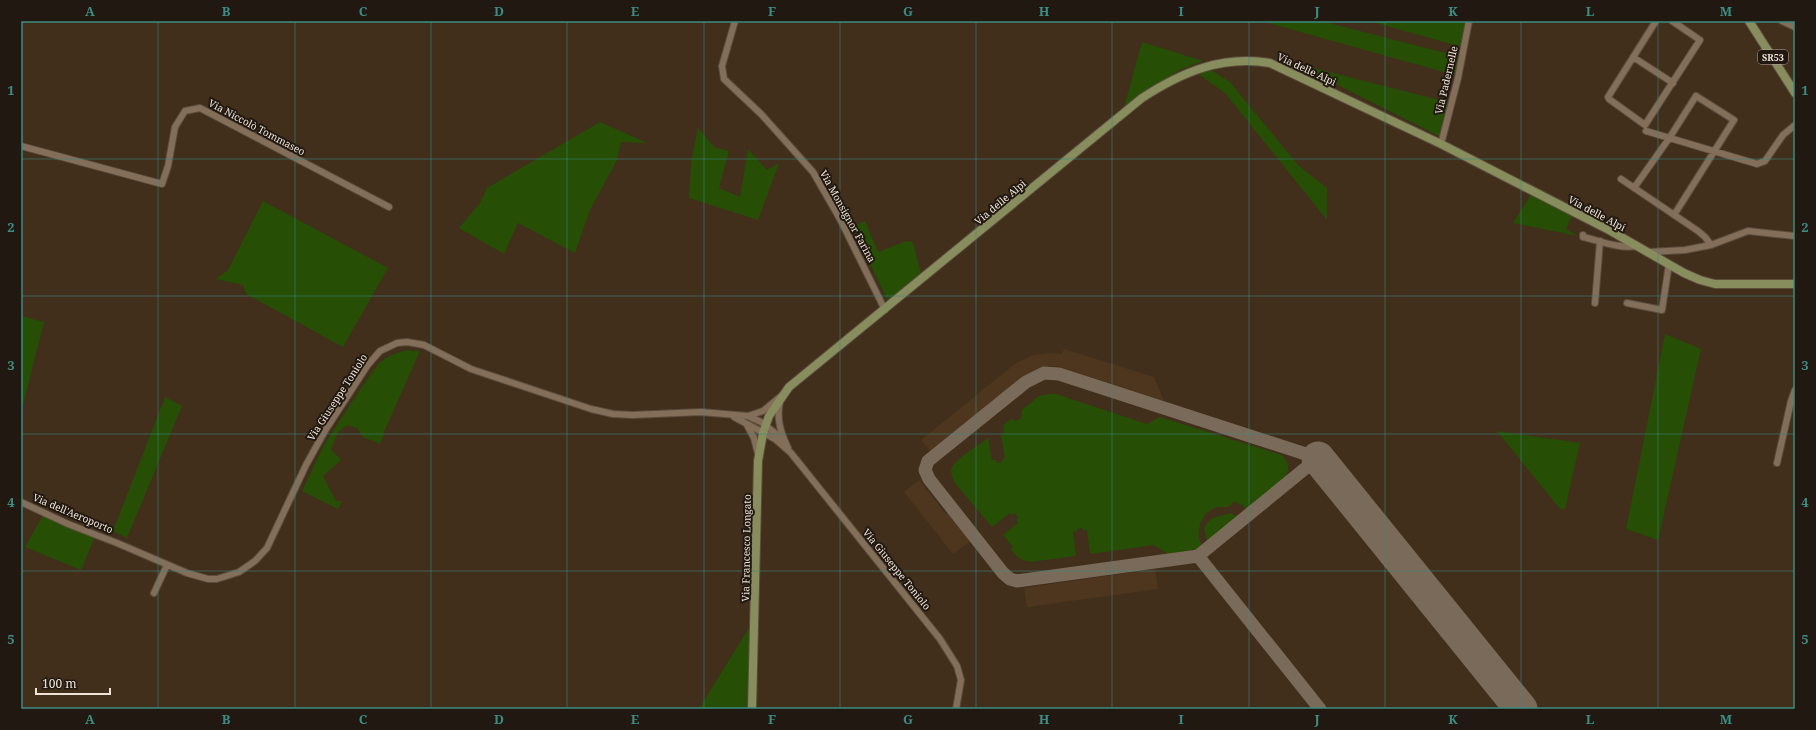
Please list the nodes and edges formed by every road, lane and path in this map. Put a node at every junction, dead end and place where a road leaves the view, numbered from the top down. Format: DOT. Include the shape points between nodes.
graph roads {
  1 [pos="735,21"];
  2 [pos="1469,21"];
  3 [pos="1656,21"];
  4 [pos="1672,21"];
  5 [pos="1749,21"];
  6 [pos="1782,21"];
  7 [pos="1795,27"];
  8 [pos="1633,57"];
  9 [pos="1673,83"];
  10 [pos="1793,84"];
  11 [pos="1795,93"];
  12 [pos="1795,126"];
  13 [pos="1646,131"];
  14 [pos="1670,137"];
  15 [pos="1441,144"];
  16 [pos="21,146"];
  17 [pos="1714,151"];
  18 [pos="1621,179"];
  19 [pos="1634,188"];
  20 [pos="389,207"];
  21 [pos="1674,215"];
  22 [pos="1583,235"];
  23 [pos="1795,236"];
  24 [pos="1600,241"];
  25 [pos="1637,246"];
  26 [pos="1711,246"];
  27 [pos="1649,252"];
  28 [pos="1669,264"];
  29 [pos="1795,284"];
  30 [pos="1595,302"];
  31 [pos="1627,303"];
  32 [pos="885,310"];
  33 [pos="1795,390"];
  34 [pos="783,394"];
  35 [pos="731,415"];
  36 [pos="748,416"];
  37 [pos="746,424"];
  38 [pos="764,429"];
  39 [pos="773,438"];
  40 [pos="786,443"];
  41 [pos="760,446"];
  42 [pos="791,453"];
  43 [pos="758,461"];
  44 [pos="1777,463"];
  45 [pos="21,502"];
  46 [pos="117,543"];
  47 [pos="167,565"];
  48 [pos="154,593"];
  49 [pos="752,709"];
  50 [pos="956,709"];
  1 -- 32 [label="street, Via Monsignor Farina" via="722,66 724,79 761,114 813,172"];
  2 -- 15 [label="street, Via Padernelle"];
  3 -- 8 [label="street"];
  4 -- 9 [label="street" via="1700,40"];
  5 -- 10 [label="main road, SR53"];
  6 -- 7 [label="street"];
  8 -- 9 [label="street"];
  8 -- 9 [label="street" via="1608,99 1643,124 1646,124"];
  10 -- 11 [label="main road, SR53"];
  12 -- 17 [label="street" via="1787,130 1765,161 1759,164"];
  13 -- 14 [label="street"];
  14 -- 17 [label="street"];
  14 -- 17 [label="street" via="1696,96 1734,120"];
  14 -- 19 [label="street"];
  15 -- 25 [label="main road, Via delle Alpi"];
  15 -- 32 [label="main road, Via delle Alpi" via="1270,63 1235,60 1201,68 1164,84 1142,98"];
  16 -- 20 [label="street, Via Niccolò Tommaseo" via="162,184 175,127 185,111 200,108"];
  17 -- 21 [label="street"];
  18 -- 19 [label="street"];
  19 -- 21 [label="street"];
  21 -- 26 [label="street" via="1698,231"];
  22 -- 24 [label="street"];
  23 -- 26 [label="street" via="1748,231"];
  24 -- 25 [label="street" via="1623,247"];
  24 -- 30 [label="street"];
  25 -- 27 [label="main road, Via delle Alpi"];
  26 -- 27 [label="street"];
  27 -- 28 [label="main road, Via delle Alpi"];
  28 -- 29 [label="main road, Via delle Alpi" via="1700,280 1715,284"];
  28 -- 31 [label="street" via="1662,310"];
  32 -- 34 [label="main road, Via delle Alpi" via="811,368"];
  33 -- 44 [label="street"];
  34 -- 36 [label="street, Via Giuseppe Toniolo" via="763,411"];
  34 -- 38 [label="main road, Via Francesco Longato"];
  34 -- 40 [label="street, Via Giuseppe Toniolo" via="778,416"];
  35 -- 36 [label="street, Via Giuseppe Toniolo"];
  35 -- 37 [label="street, Via Giuseppe Toniolo"];
  35 -- 47 [label="street, Via Giuseppe Toniolo" via="701,412 627,416 604,413 471,369 424,345 397,343 388,346 373,358 344,400 306,465 267,548 255,561 239,572 217,578 197,576"];
  36 -- 38 [label="street, Via Giuseppe Toniolo" via="757,419"];
  37 -- 38 [label="street, Via Giuseppe Toniolo"];
  37 -- 43 [label="street" via="756,443"];
  38 -- 39 [label="street, Via Giuseppe Toniolo"];
  38 -- 40 [label="street" via="781,436"];
  38 -- 41 [label="main road, Via Francesco Longato"];
  39 -- 41 [label="street"];
  39 -- 42 [label="street, Via Giuseppe Toniolo"];
  40 -- 42 [label="street, Via Giuseppe Toniolo"];
  41 -- 43 [label="main road, Via Francesco Longato"];
  42 -- 50 [label="street, Via Giuseppe Toniolo" via="950,654 961,680"];
  43 -- 49 [label="main road, Via Francesco Longato"];
  45 -- 46 [label="street, Via dell'Aeroporto"];
  46 -- 47 [label="street, Via Giuseppe Toniolo"];
  47 -- 48 [label="street"];
}
